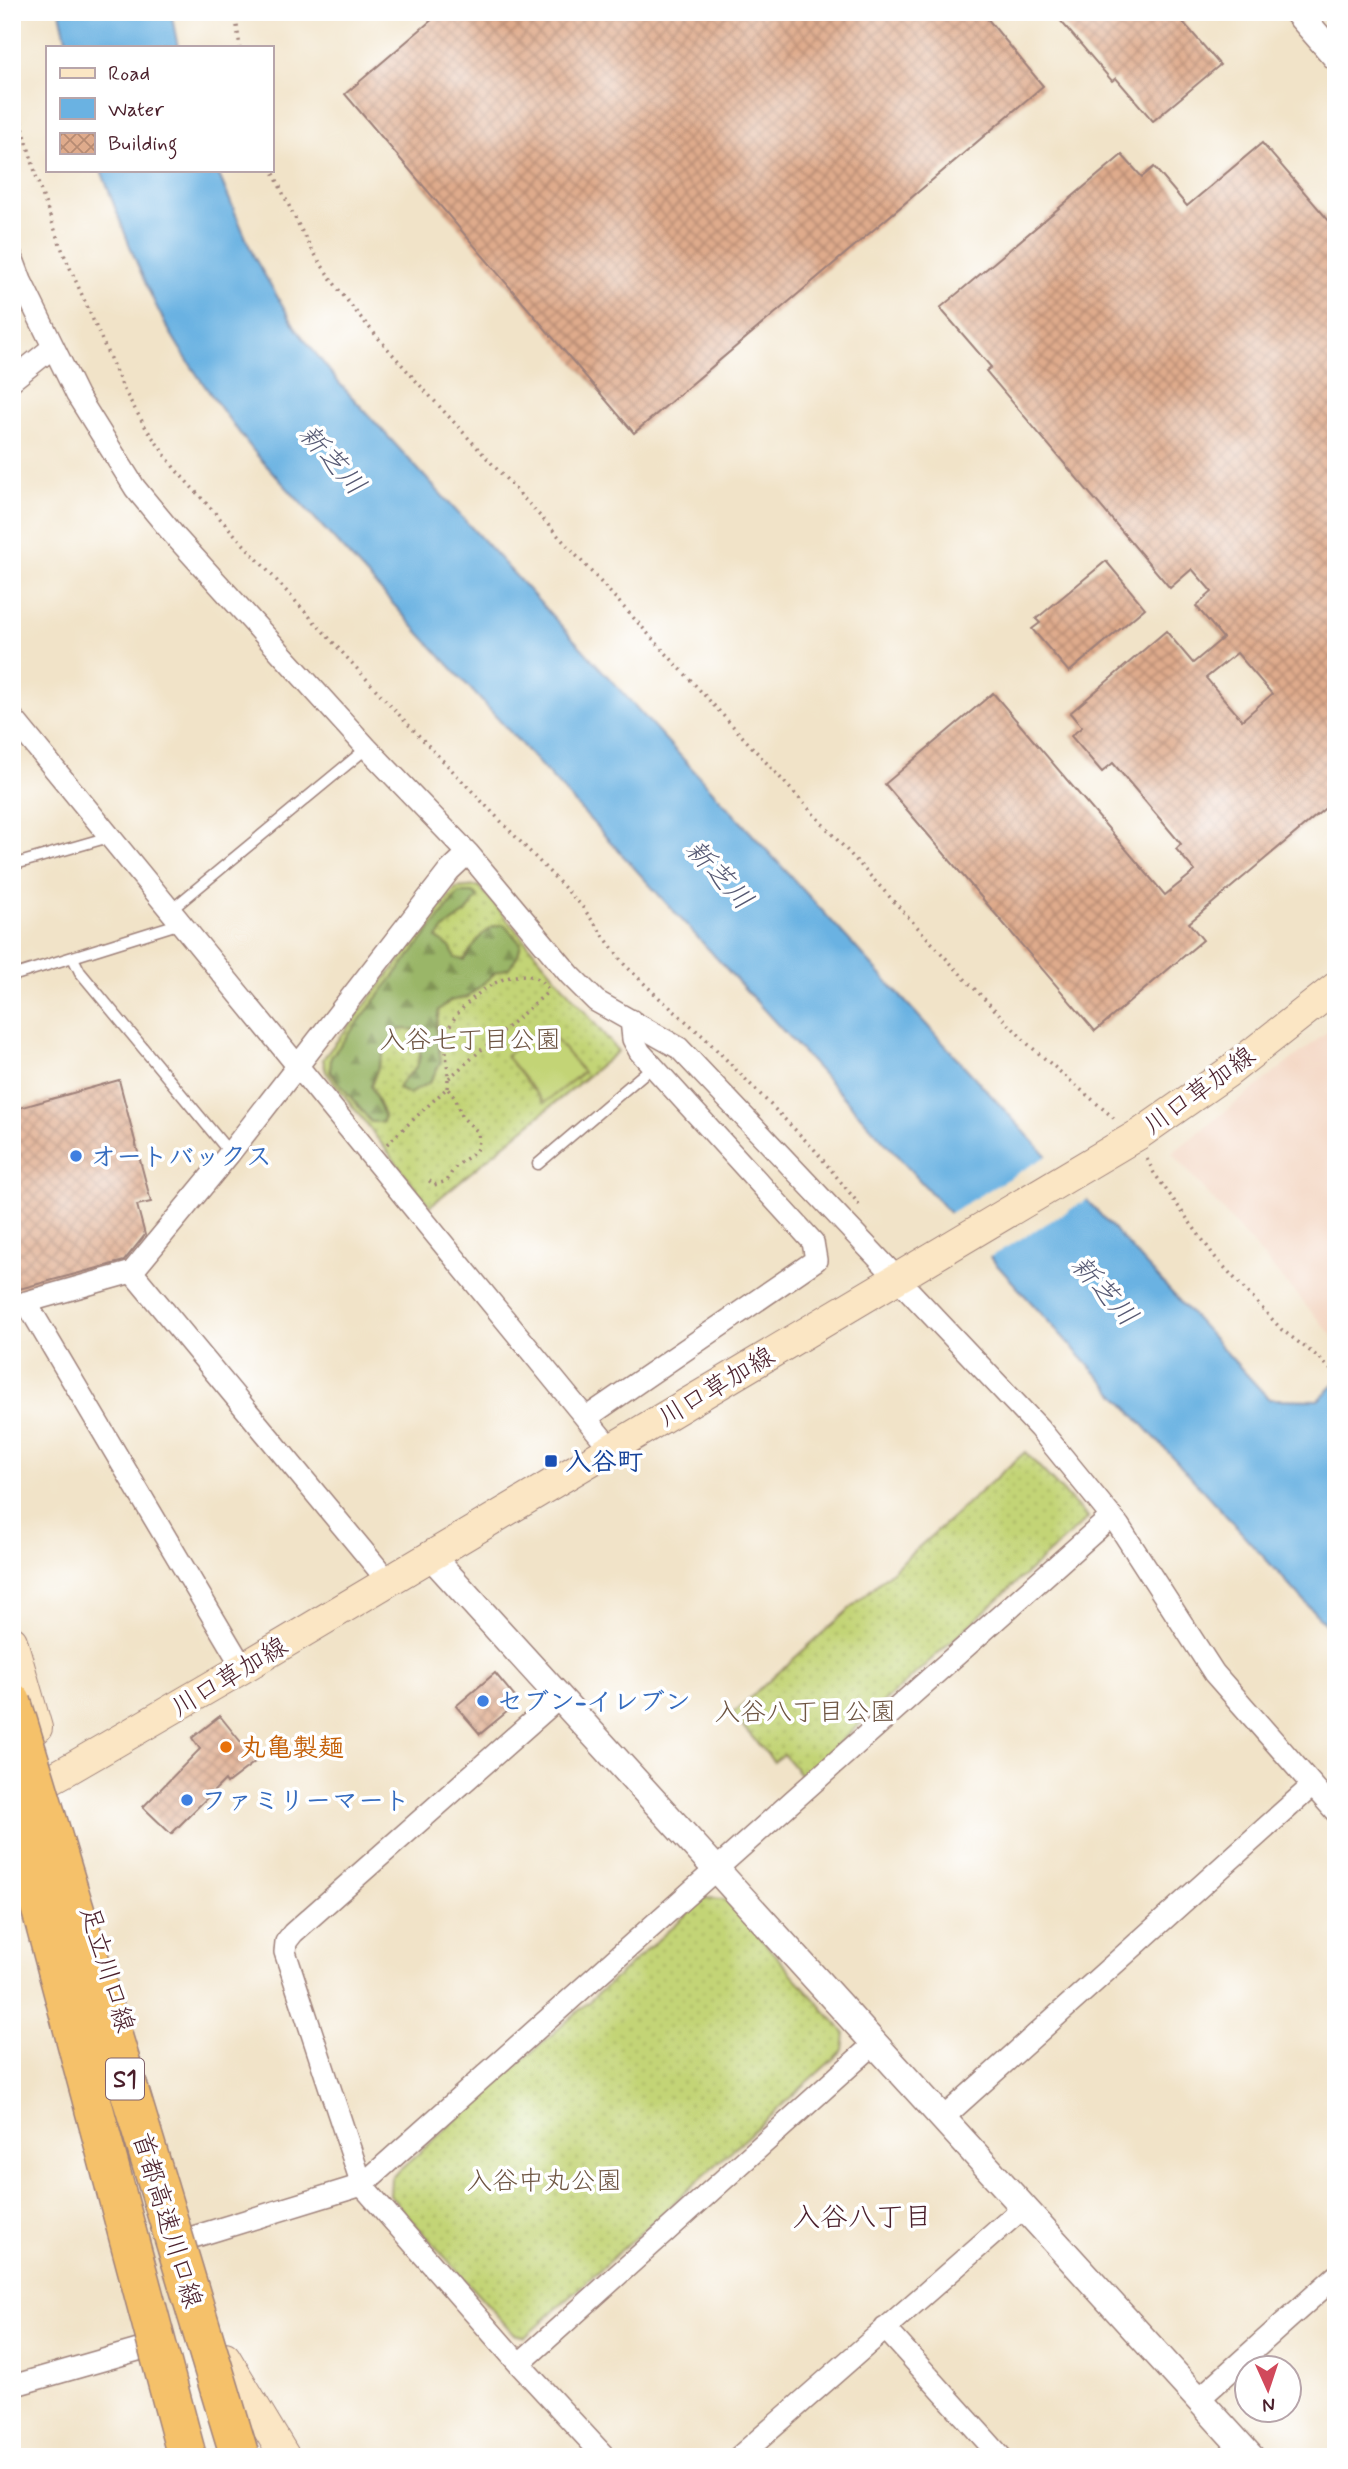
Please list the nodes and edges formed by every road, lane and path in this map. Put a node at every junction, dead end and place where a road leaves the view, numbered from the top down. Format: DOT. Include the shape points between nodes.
graph roads {
  1 [pos="235,12"];
  2 [pos="1297,12"];
  3 [pos="240,46"];
  4 [pos="1336,57"];
  5 [pos="12,88"];
  6 [pos="273,171"];
  7 [pos="12,257"];
  8 [pos="52,348"];
  9 [pos="12,380"];
  10 [pos="12,718"];
  11 [pos="367,748"];
  12 [pos="109,837"];
  13 [pos="468,853"];
  14 [pos="12,865"];
  15 [pos="176,916"];
  16 [pos="73,958"];
  17 [pos="12,976"];
  18 [pos="1336,987"];
  19 [pos="631,1020"];
  20 [pos="297,1066"];
  21 [pos="653,1066"];
  22 [pos="449,1078"];
  23 [pos="447,1088"];
  24 [pos="1124,1143"];
  25 [pos="230,1153"];
  26 [pos="372,1157"];
  27 [pos="538,1164"];
  28 [pos="426,1178"];
  29 [pos="864,1212"];
  30 [pos="909,1270"];
  31 [pos="132,1272"];
  32 [pos="19,1305"];
  33 [pos="1336,1376"];
  34 [pos="586,1418"];
  35 [pos="611,1449"];
  36 [pos="1111,1517"];
  37 [pos="431,1556"];
  38 [pos="388,1581"];
  39 [pos="12,1640"];
  40 [pos="243,1668"];
  41 [pos="560,1697"];
  42 [pos="12,1702"];
  43 [pos="51,1779"];
  44 [pos="1312,1786"];
  45 [pos="12,1801"];
  46 [pos="12,1810"];
  47 [pos="1336,1812"];
  48 [pos="12,1855"];
  49 [pos="717,1870"];
  50 [pos="875,2043"];
  51 [pos="943,2118"];
  52 [pos="362,2185"];
  53 [pos="1024,2207"];
  54 [pos="190,2238"];
  55 [pos="1336,2276"];
  56 [pos="885,2328"];
  57 [pos="145,2348"];
  58 [pos="225,2357"];
  59 [pos="519,2364"];
  60 [pos="12,2386"];
  61 [pos="1199,2399"];
  62 [pos="176,2457"];
  63 [pos="187,2457"];
  64 [pos="240,2457"];
  65 [pos="254,2457"];
  66 [pos="285,2457"];
  67 [pos="606,2457"];
  68 [pos="739,2457"];
  69 [pos="1001,2457"];
  70 [pos="1251,2457"];
  1 -- 3 [label="path"];
  2 -- 4 [label="street"];
  5 -- 29 [label="path" via="62,252 124,390 175,469 581,905 624,964 704,1037 814,1149"];
  6 -- 24 [label="path" via="322,265 417,382 965,979"];
  7 -- 8 [label="street"];
  8 -- 9 [label="street"];
  8 -- 11 [label="street" via="135,488"];
  10 -- 12 [label="street"];
  11 -- 13 [label="street"];
  11 -- 15 [label="lane"];
  12 -- 14 [label="lane"];
  12 -- 15 [label="street"];
  13 -- 19 [label="street" via="570,975 597,1001"];
  13 -- 20 [label="street" via="449,871"];
  15 -- 16 [label="lane"];
  15 -- 20 [label="street"];
  16 -- 17 [label="lane"];
  16 -- 25 [label="lane"];
  18 -- 24 [label="main road, 川口草加線" via="1227,1073"];
  19 -- 21 [label="street" via="633,1039"];
  19 -- 30 [label="street" via="679,1048"];
  20 -- 25 [label="street"];
  20 -- 26 [label="street"];
  21 -- 27 [label="lane"];
  21 -- 34 [label="street" via="813,1242 816,1260"];
  22 -- 22 [label="path" via="549,992 545,985 522,976 507,977 485,989 456,1015 446,1041"];
  22 -- 23 [label="path"];
  23 -- 26 [label="path"];
  23 -- 28 [label="path" via="461,1116 478,1132 478,1144 447,1181 434,1185"];
  24 -- 30 [label="main road, 川口草加線"];
  24 -- 33 [label="path" via="1154,1172 1214,1257 1282,1330"];
  25 -- 31 [label="street"];
  26 -- 34 [label="street"];
  30 -- 35 [label="main road, 川口草加線"];
  30 -- 36 [label="street"];
  31 -- 32 [label="street"];
  31 -- 38 [label="street"];
  32 -- 40 [label="street"];
  34 -- 35 [label="street"];
  35 -- 37 [label="main road, 川口草加線"];
  36 -- 44 [label="street" via="1214,1673"];
  36 -- 49 [label="street"];
  37 -- 38 [label="main road, 川口草加線"];
  37 -- 41 [label="street"];
  38 -- 40 [label="main road, 川口草加線"];
  39 -- 43 [label="main road, 足立川口線"];
  40 -- 43 [label="main road, 川口草加線"];
  41 -- 49 [label="street"];
  41 -- 52 [label="street" via="286,1941 285,1952"];
  42 -- 64 [label="highway, 首都高速川口線 / S1, bridge"];
  43 -- 46 [label="main road, 川口草加線"];
  43 -- 54 [label="main road, 足立川口線"];
  44 -- 47 [label="street"];
  44 -- 51 [label="street"];
  45 -- 63 [label="highway, 首都高速川口線 / S1, bridge"];
  48 -- 57 [label="main road"];
  49 -- 50 [label="street"];
  49 -- 52 [label="street"];
  50 -- 51 [label="street"];
  50 -- 59 [label="street"];
  51 -- 53 [label="street"];
  52 -- 54 [label="street"];
  52 -- 59 [label="street"];
  53 -- 56 [label="street"];
  53 -- 61 [label="street"];
  54 -- 58 [label="main road, 足立川口線"];
  55 -- 61 [label="street"];
  56 -- 68 [label="street"];
  56 -- 69 [label="street"];
  57 -- 60 [label="street"];
  57 -- 62 [label="main road"];
  58 -- 65 [label="main road, 足立川口線"];
  58 -- 66 [label="main road"];
  59 -- 67 [label="street"];
  61 -- 70 [label="street"];
}
